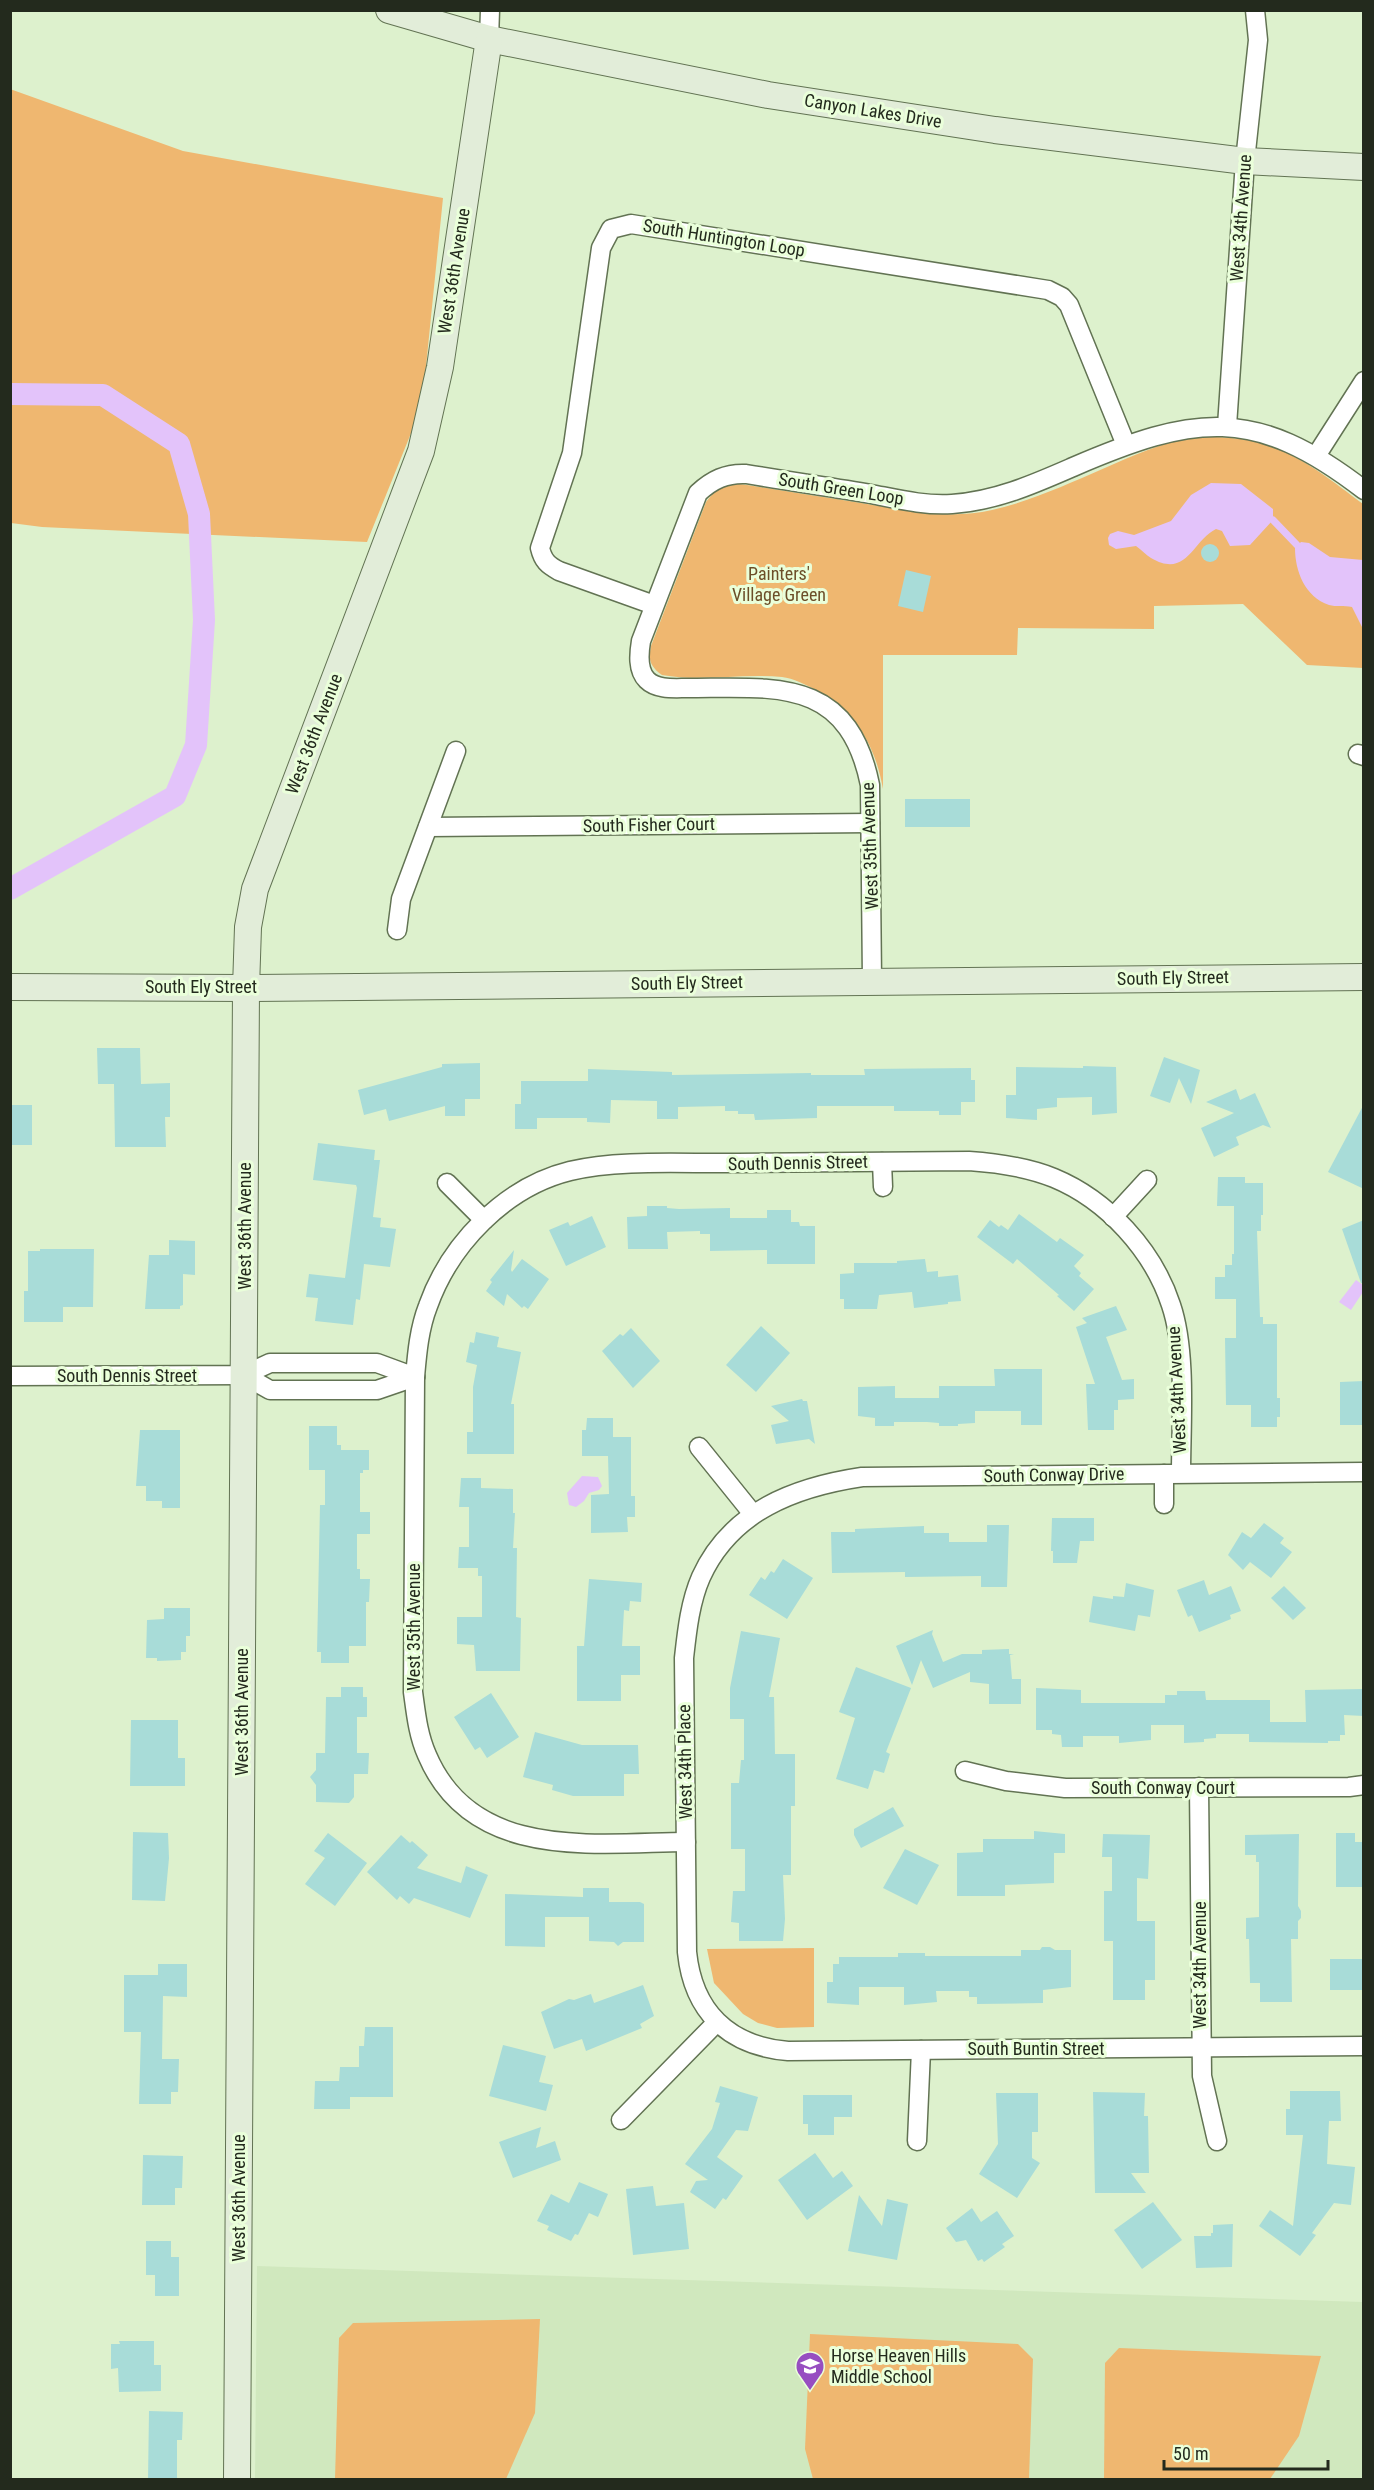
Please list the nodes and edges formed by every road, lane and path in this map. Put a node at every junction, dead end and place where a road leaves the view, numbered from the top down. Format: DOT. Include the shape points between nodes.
graph roads {
  1 [pos="389,10"];
  2 [pos="490,10"];
  3 [pos="1255,10"];
  4 [pos="489,39"];
  5 [pos="1245,161"];
  6 [pos="1364,167"];
  7 [pos="1364,381"];
  8 [pos="1227,426"];
  9 [pos="1126,445"];
  10 [pos="1316,456"];
  11 [pos="1364,490"];
  12 [pos="654,604"];
  13 [pos="840,719"];
  14 [pos="456,751"];
  15 [pos="870,823"];
  16 [pos="428,827"];
  17 [pos="397,930"];
  18 [pos="1364,977"];
  19 [pos="872,981"];
  20 [pos="10,987"];
  21 [pos="246,988"];
  22 [pos="882,1162"];
  23 [pos="1147,1180"];
  24 [pos="447,1183"];
  25 [pos="883,1187"];
  26 [pos="1113,1217"];
  27 [pos="484,1221"];
  28 [pos="244,1375"];
  29 [pos="10,1376"];
  30 [pos="415,1377"];
  31 [pos="699,1447"];
  32 [pos="1364,1472"];
  33 [pos="1173,1474"];
  34 [pos="1164,1504"];
  35 [pos="753,1514"];
  36 [pos="964,1771"];
  37 [pos="1364,1785"];
  38 [pos="1199,1787"];
  39 [pos="686,1842"];
  40 [pos="716,2023"];
  41 [pos="1364,2046"];
  42 [pos="1201,2048"];
  43 [pos="921,2050"];
  44 [pos="621,2120"];
  45 [pos="917,2141"];
  46 [pos="1217,2141"];
  47 [pos="237,2480"];
  1 -- 4 [label="street, Canyon Lakes Drive"];
  2 -- 4 [label="street, West 36th Avenue"];
  3 -- 5 [label="street, West 34th Avenue" via="1258,40"];
  4 -- 5 [label="street, Canyon Lakes Drive" via="768,94 995,130"];
  4 -- 21 [label="street, West 36th Avenue" via="431,413 408,491 255,889 248,927"];
  5 -- 6 [label="street, Canyon Lakes Drive"];
  5 -- 8 [label="street, West 34th Avenue"];
  7 -- 10 [label="street"];
  8 -- 9 [label="street, South Green Loop" via="1191,427"];
  8 -- 10 [label="street, South Green Loop" via="1265,435"];
  9 -- 12 [label="street, South Green Loop" via="1005,495 951,504 732,473 707,484 698,493"];
  9 -- 12 [label="street, South Huntington Loop" via="1069,305 1057,293 642,225 620,225 610,229 601,248 572,453 540,548 543,559 559,571"];
  10 -- 11 [label="street, South Green Loop"];
  12 -- 13 [label="street, South Green Loop" via="639,655 647,680 667,688 791,690 811,698"];
  13 -- 15 [label="street, West 35th Avenue" via="852,733 866,763"];
  14 -- 16 [label="street"];
  15 -- 16 [label="street, South Fisher Court"];
  15 -- 19 [label="street, West 35th Avenue"];
  16 -- 17 [label="street" via="401,899"];
  18 -- 19 [label="street, South Ely Street"];
  19 -- 21 [label="street, South Ely Street"];
  20 -- 21 [label="street, South Ely Street"];
  21 -- 28 [label="street, West 36th Avenue"];
  22 -- 25 [label="street"];
  22 -- 26 [label="street, South Dennis Street" via="969,1161 1025,1169 1072,1187"];
  22 -- 27 [label="street, South Dennis Street" via="597,1166 530,1186"];
  23 -- 26 [label="street"];
  24 -- 27 [label="street"];
  26 -- 33 [label="street, West 34th Avenue" via="1149,1261 1171,1306 1180,1370"];
  27 -- 30 [label="street, West 35th Avenue" via="442,1274 418,1347"];
  28 -- 29 [label="street, South Dennis Street"];
  28 -- 30 [label="street, South Dennis Street" via="270,1363 377,1363"];
  28 -- 30 [label="street" via="270,1390 377,1390"];
  28 -- 47 [label="street, West 36th Avenue"];
  30 -- 39 [label="street, West 35th Avenue" via="413,1692 418,1729 440,1780 476,1816 536,1840 564,1844"];
  31 -- 35 [label="street"];
  32 -- 33 [label="street, South Conway Drive"];
  33 -- 34 [label="street, West 34th Avenue"];
  33 -- 35 [label="street, South Conway Drive" via="862,1477 805,1488"];
  35 -- 39 [label="street, West 34th Place" via="716,1552 701,1577 687,1627"];
  36 -- 38 [label="street, South Conway Court" via="1065,1788"];
  37 -- 38 [label="street, South Conway Court"];
  38 -- 42 [label="street, West 34th Avenue"];
  39 -- 40 [label="street, West 34th Place" via="689,1972 699,1999"];
  40 -- 43 [label="street, South Buntin Street" via="766,2049"];
  40 -- 44 [label="street"];
  41 -- 42 [label="street, South Buntin Street"];
  42 -- 43 [label="street, South Buntin Street"];
  42 -- 46 [label="street, West 34th Avenue" via="1202,2076"];
  43 -- 45 [label="street"];
}
